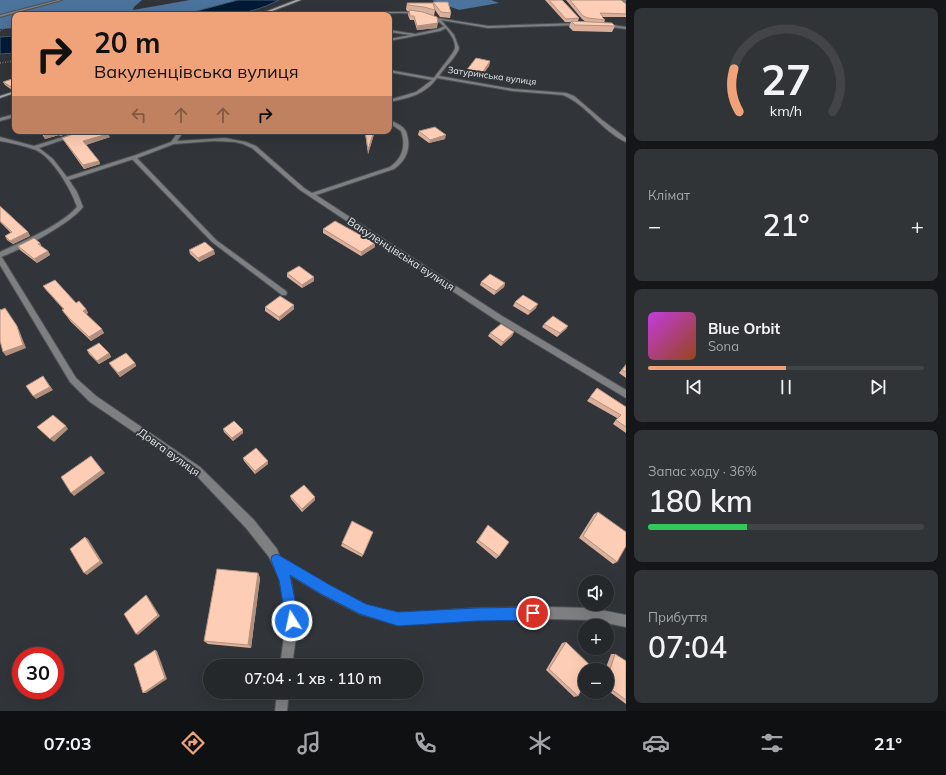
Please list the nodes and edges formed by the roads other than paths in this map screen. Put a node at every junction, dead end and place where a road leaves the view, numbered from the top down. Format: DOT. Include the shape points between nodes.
graph roads {
  1 [pos="61,0"];
  2 [pos="299,0"];
  3 [pos="15,12"];
  4 [pos="267,12"];
  5 [pos="12,13"];
  6 [pos="392,13"];
  7 [pos="0,16"];
  8 [pos="432,17"];
  9 [pos="580,21"];
  10 [pos="599,25"];
  11 [pos="445,27"];
  12 [pos="626,28"];
  13 [pos="392,31"];
  14 [pos="417,35"];
  15 [pos="392,39"];
  16 [pos="392,71"];
  17 [pos="436,78"];
  18 [pos="12,93"];
  19 [pos="0,97"];
  20 [pos="392,100"];
  21 [pos="12,116"];
  22 [pos="0,120"];
  23 [pos="392,123"];
  24 [pos="77,134"];
  25 [pos="180,134"];
  26 [pos="0,139"];
  27 [pos="626,140"];
  28 [pos="173,142"];
  29 [pos="33,148"];
  30 [pos="134,158"];
  31 [pos="66,179"];
  32 [pos="311,195"];
  33 [pos="0,255"];
  34 [pos="0,259"];
  35 [pos="284,293"];
  36 [pos="626,394"];
  37 [pos="277,560"];
  38 [pos="626,621"];
  39 [pos="287,659"];
  40 [pos="282,699"];
  41 [pos="281,711"];
  1 -- 3 [label="lane"];
  2 -- 4 [label="street"];
  5 -- 7 [label="lane"];
  6 -- 8 [label="street, Затуринська вулиця"];
  8 -- 9 [label="street, Затуринська вулиця" via="481,26 584,24"];
  8 -- 11 [label="street, Затуринська вулиця"];
  10 -- 12 [label="street"];
  11 -- 14 [label="lane"];
  11 -- 17 [label="street, Затуринська вулиця" via="456,41 458,52 442,67"];
  13 -- 14 [label="lane"];
  14 -- 15 [label="lane"];
  16 -- 17 [label="street"];
  17 -- 20 [label="street, Затуринська вулиця" via="420,92"];
  17 -- 27 [label="street, Затуринська вулиця" via="514,90 564,94 572,97"];
  18 -- 19 [label="street"];
  21 -- 22 [label="street"];
  23 -- 32 [label="street" via="402,128 405,136 406,150 399,163 392,168"];
  24 -- 29 [label="street"];
  25 -- 28 [label="street, Вакуленцівська вулиця"];
  26 -- 29 [label="street"];
  28 -- 30 [label="street, Вакуленцівська вулиця"];
  28 -- 32 [label="street, Вакуленцівська вулиця" via="234,140 247,143 262,152"];
  29 -- 31 [label="street" via="45,155"];
  30 -- 31 [label="street, Вакуленцівська вулиця"];
  30 -- 35 [label="lane" via="214,241"];
  31 -- 33 [label="street" via="80,204 78,212"];
  32 -- 36 [label="street, Вакуленцівська вулиця" via="499,318"];
  34 -- 37 [label="street, Довга вулиця" via="73,380 94,399 197,470 250,524"];
  37 -- 38 [label="street" via="325,590 364,610 398,619 547,613 591,614"];
  37 -- 39 [label="street, Довга вулиця" via="285,580 292,621"];
  40 -- 41 [label="street"];
}
